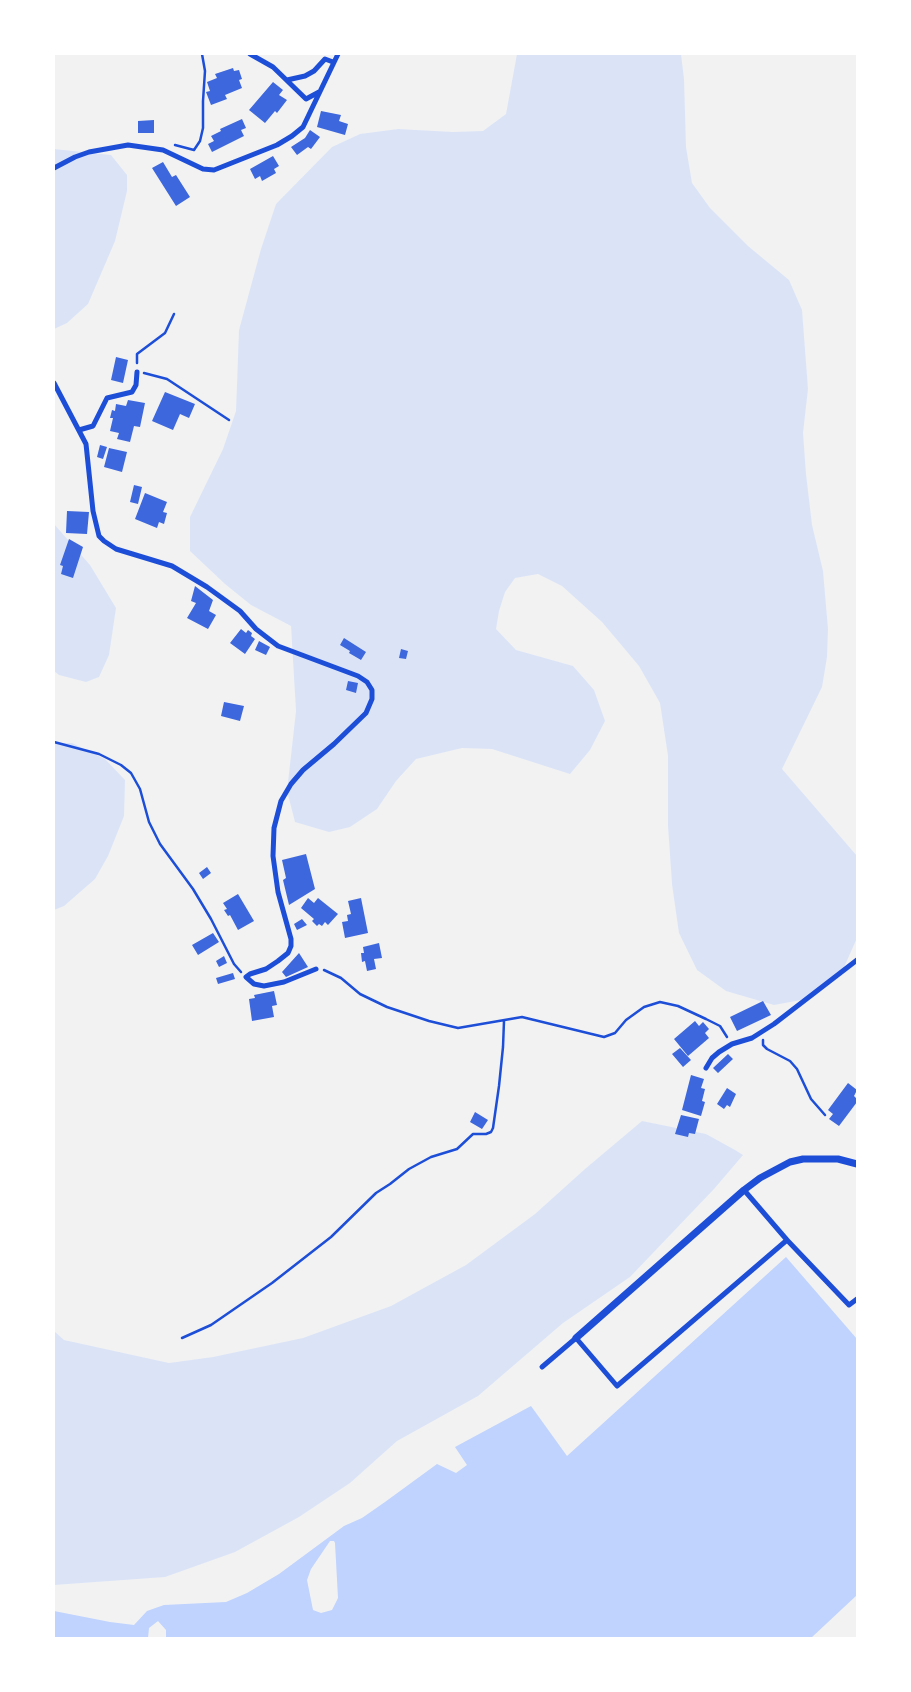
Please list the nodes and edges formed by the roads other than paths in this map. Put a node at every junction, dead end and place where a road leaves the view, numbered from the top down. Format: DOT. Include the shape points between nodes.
graph roads {
  1 [pos="250,54"];
  2 [pos="338,54"];
  3 [pos="333,62"];
  4 [pos="287,80"];
  5 [pos="319,92"];
  6 [pos="54,168"];
  7 [pos="137,372"];
  8 [pos="54,383"];
  9 [pos="79,430"];
  10 [pos="857,960"];
  11 [pos="316,969"];
  12 [pos="706,1068"];
  13 [pos="857,1164"];
  14 [pos="744,1190"];
  15 [pos="787,1240"];
  16 [pos="857,1299"];
  17 [pos="576,1338"];
  18 [pos="542,1367"];
  1 -- 4 [label="street" via="273,67"];
  2 -- 3 [label="street"];
  3 -- 4 [label="street" via="325,59 305,76"];
  3 -- 5 [label="street"];
  4 -- 5 [label="street" via="306,99"];
  5 -- 6 [label="street" via="303,127 292,136 214,170 203,169 160,150 128,145 89,152"];
  7 -- 9 [label="street" via="132,392 107,398 93,426"];
  8 -- 9 [label="street"];
  9 -- 11 [label="street" via="86,444 93,511 99,536 104,541 172,566 240,611 278,646 358,676 372,690 366,713 303,770 281,801 274,828 272,856 291,946 278,961 246,977 254,984 264,986"];
  10 -- 12 [label="street" via="763,1031 732,1044 712,1058"];
  13 -- 14 [label="street" via="838,1159 803,1158 780,1167"];
  14 -- 15 [label="street"];
  14 -- 17 [label="street"];
  15 -- 16 [label="street" via="849,1306"];
  15 -- 17 [label="street" via="617,1386"];
  17 -- 18 [label="street"];
}
